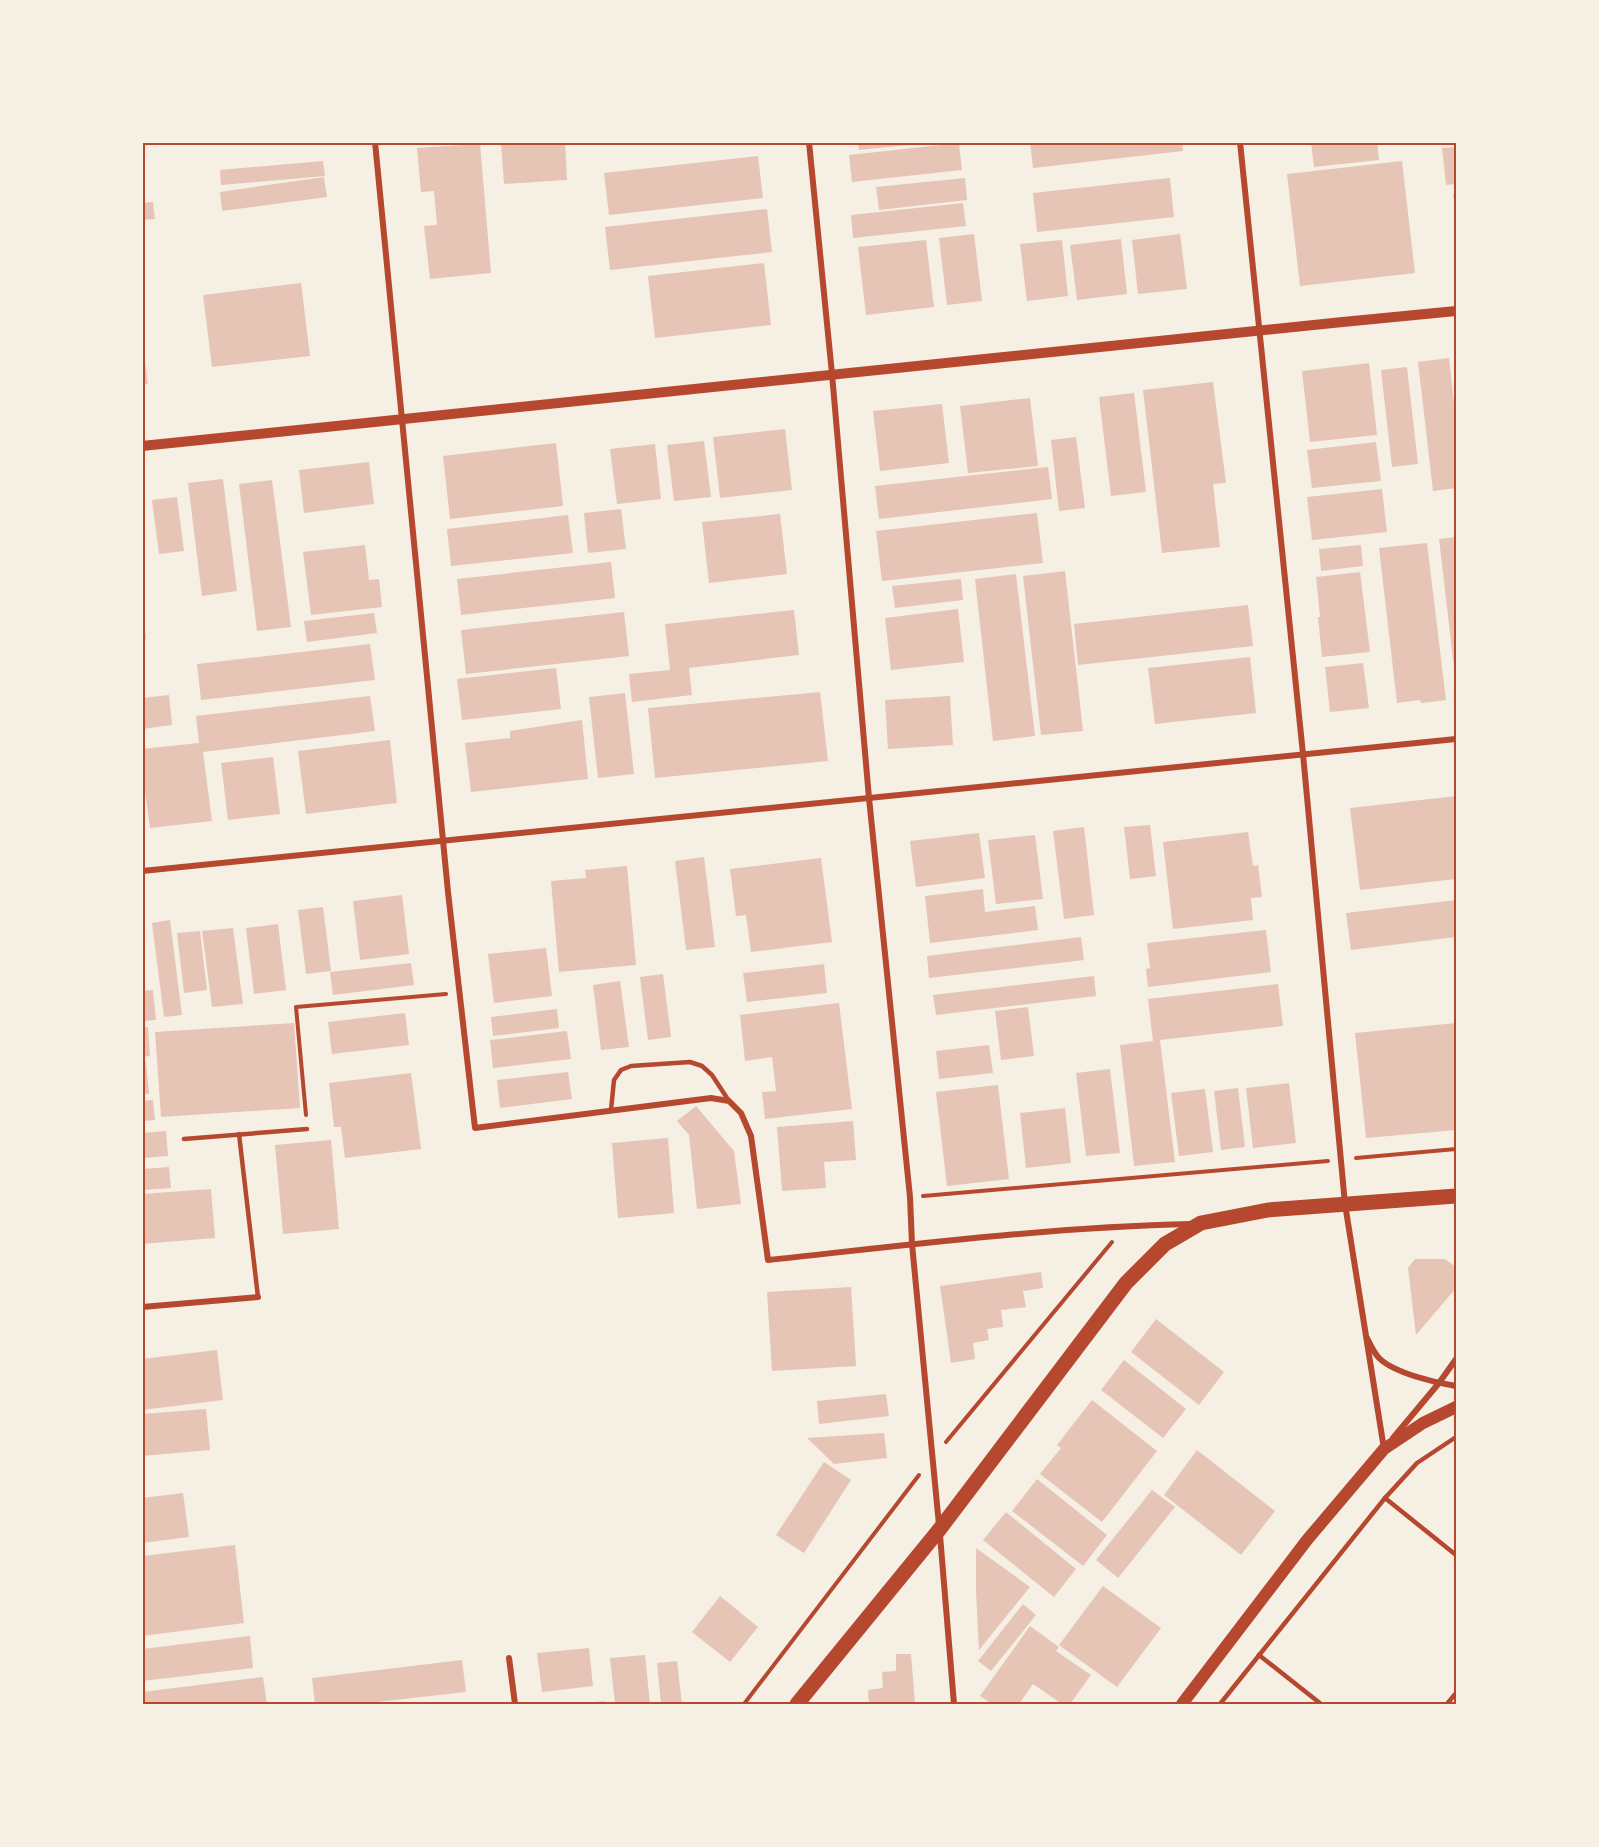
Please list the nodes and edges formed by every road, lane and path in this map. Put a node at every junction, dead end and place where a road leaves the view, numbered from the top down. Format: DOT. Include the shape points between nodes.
graph roads {
  1 [pos="375,142"];
  2 [pos="809,142"];
  3 [pos="1240,142"];
  4 [pos="1456,311"];
  5 [pos="1260,330"];
  6 [pos="832,374"];
  7 [pos="402,421"];
  8 [pos="142,446"];
  9 [pos="1456,738"];
  10 [pos="1303,754"];
  11 [pos="869,798"];
  12 [pos="444,841"];
  13 [pos="142,871"];
  14 [pos="459,993"];
  15 [pos="729,1101"];
  16 [pos="611,1110"];
  17 [pos="307,1129"];
  18 [pos="239,1134"];
  19 [pos="184,1139"];
  20 [pos="1456,1149"];
  21 [pos="1341,1160"];
  22 [pos="1456,1196"];
  23 [pos="910,1197"];
  24 [pos="1345,1204"];
  25 [pos="1201,1223"];
  26 [pos="912,1244"];
  27 [pos="258,1297"];
  28 [pos="142,1307"];
  29 [pos="1365,1335"];
  30 [pos="1456,1359"];
  31 [pos="1439,1383"];
  32 [pos="1456,1386"];
  33 [pos="1456,1407"];
  34 [pos="1456,1437"];
  35 [pos="1384,1449"];
  36 [pos="1385,1498"];
  37 [pos="939,1530"];
  38 [pos="1456,1555"];
  39 [pos="1259,1655"];
  40 [pos="509,1658"];
  41 [pos="1456,1693"];
  42 [pos="515,1704"];
  43 [pos="797,1704"];
  44 [pos="954,1704"];
  45 [pos="1182,1704"];
  46 [pos="1220,1704"];
  47 [pos="1321,1704"];
  48 [pos="1447,1704"];
  1 -- 7 [label="street"];
  2 -- 6 [label="street"];
  3 -- 5 [label="street"];
  4 -- 5 [label="street"];
  5 -- 6 [label="street"];
  5 -- 10 [label="street"];
  6 -- 7 [label="street"];
  6 -- 11 [label="street"];
  7 -- 8 [label="street"];
  7 -- 12 [label="street"];
  9 -- 10 [label="street"];
  10 -- 11 [label="street"];
  10 -- 21 [label="street"];
  11 -- 12 [label="street"];
  11 -- 23 [label="street"];
  12 -- 13 [label="street"];
  12 -- 14 [label="street"];
  14 -- 16 [label="street" via="475,1128"];
  14 -- 17 [label="path" via="296,1007"];
  15 -- 16 [label="street" via="711,1098"];
  15 -- 16 [label="lane" via="702,1066 690,1062 632,1066 621,1070 614,1080"];
  15 -- 26 [label="street" via="741,1113 751,1136 768,1260"];
  17 -- 18 [label="lane"];
  18 -- 19 [label="lane"];
  18 -- 27 [label="lane"];
  20 -- 21 [label="path"];
  21 -- 23 [label="path"];
  21 -- 24 [label="street"];
  22 -- 24 [label="main road"];
  23 -- 26 [label="street"];
  24 -- 25 [label="main road" via="1268,1210"];
  24 -- 29 [label="street"];
  25 -- 26 [label="street" via="1126,1225"];
  25 -- 37 [label="main road" via="1165,1244 1126,1283"];
  26 -- 37 [label="street"];
  27 -- 28 [label="street"];
  29 -- 31 [label="street" via="1378,1357 1391,1367"];
  29 -- 35 [label="street"];
  30 -- 31 [label="street"];
  31 -- 32 [label="street"];
  31 -- 35 [label="street"];
  33 -- 35 [label="main road" via="1422,1423"];
  34 -- 36 [label="lane" via="1417,1463"];
  35 -- 45 [label="main road" via="1307,1540"];
  36 -- 38 [label="lane"];
  36 -- 39 [label="lane"];
  37 -- 43 [label="main road"];
  37 -- 44 [label="street"];
  39 -- 46 [label="lane"];
  39 -- 47 [label="lane"];
  40 -- 42 [label="street"];
  41 -- 48 [label="lane"];
}
